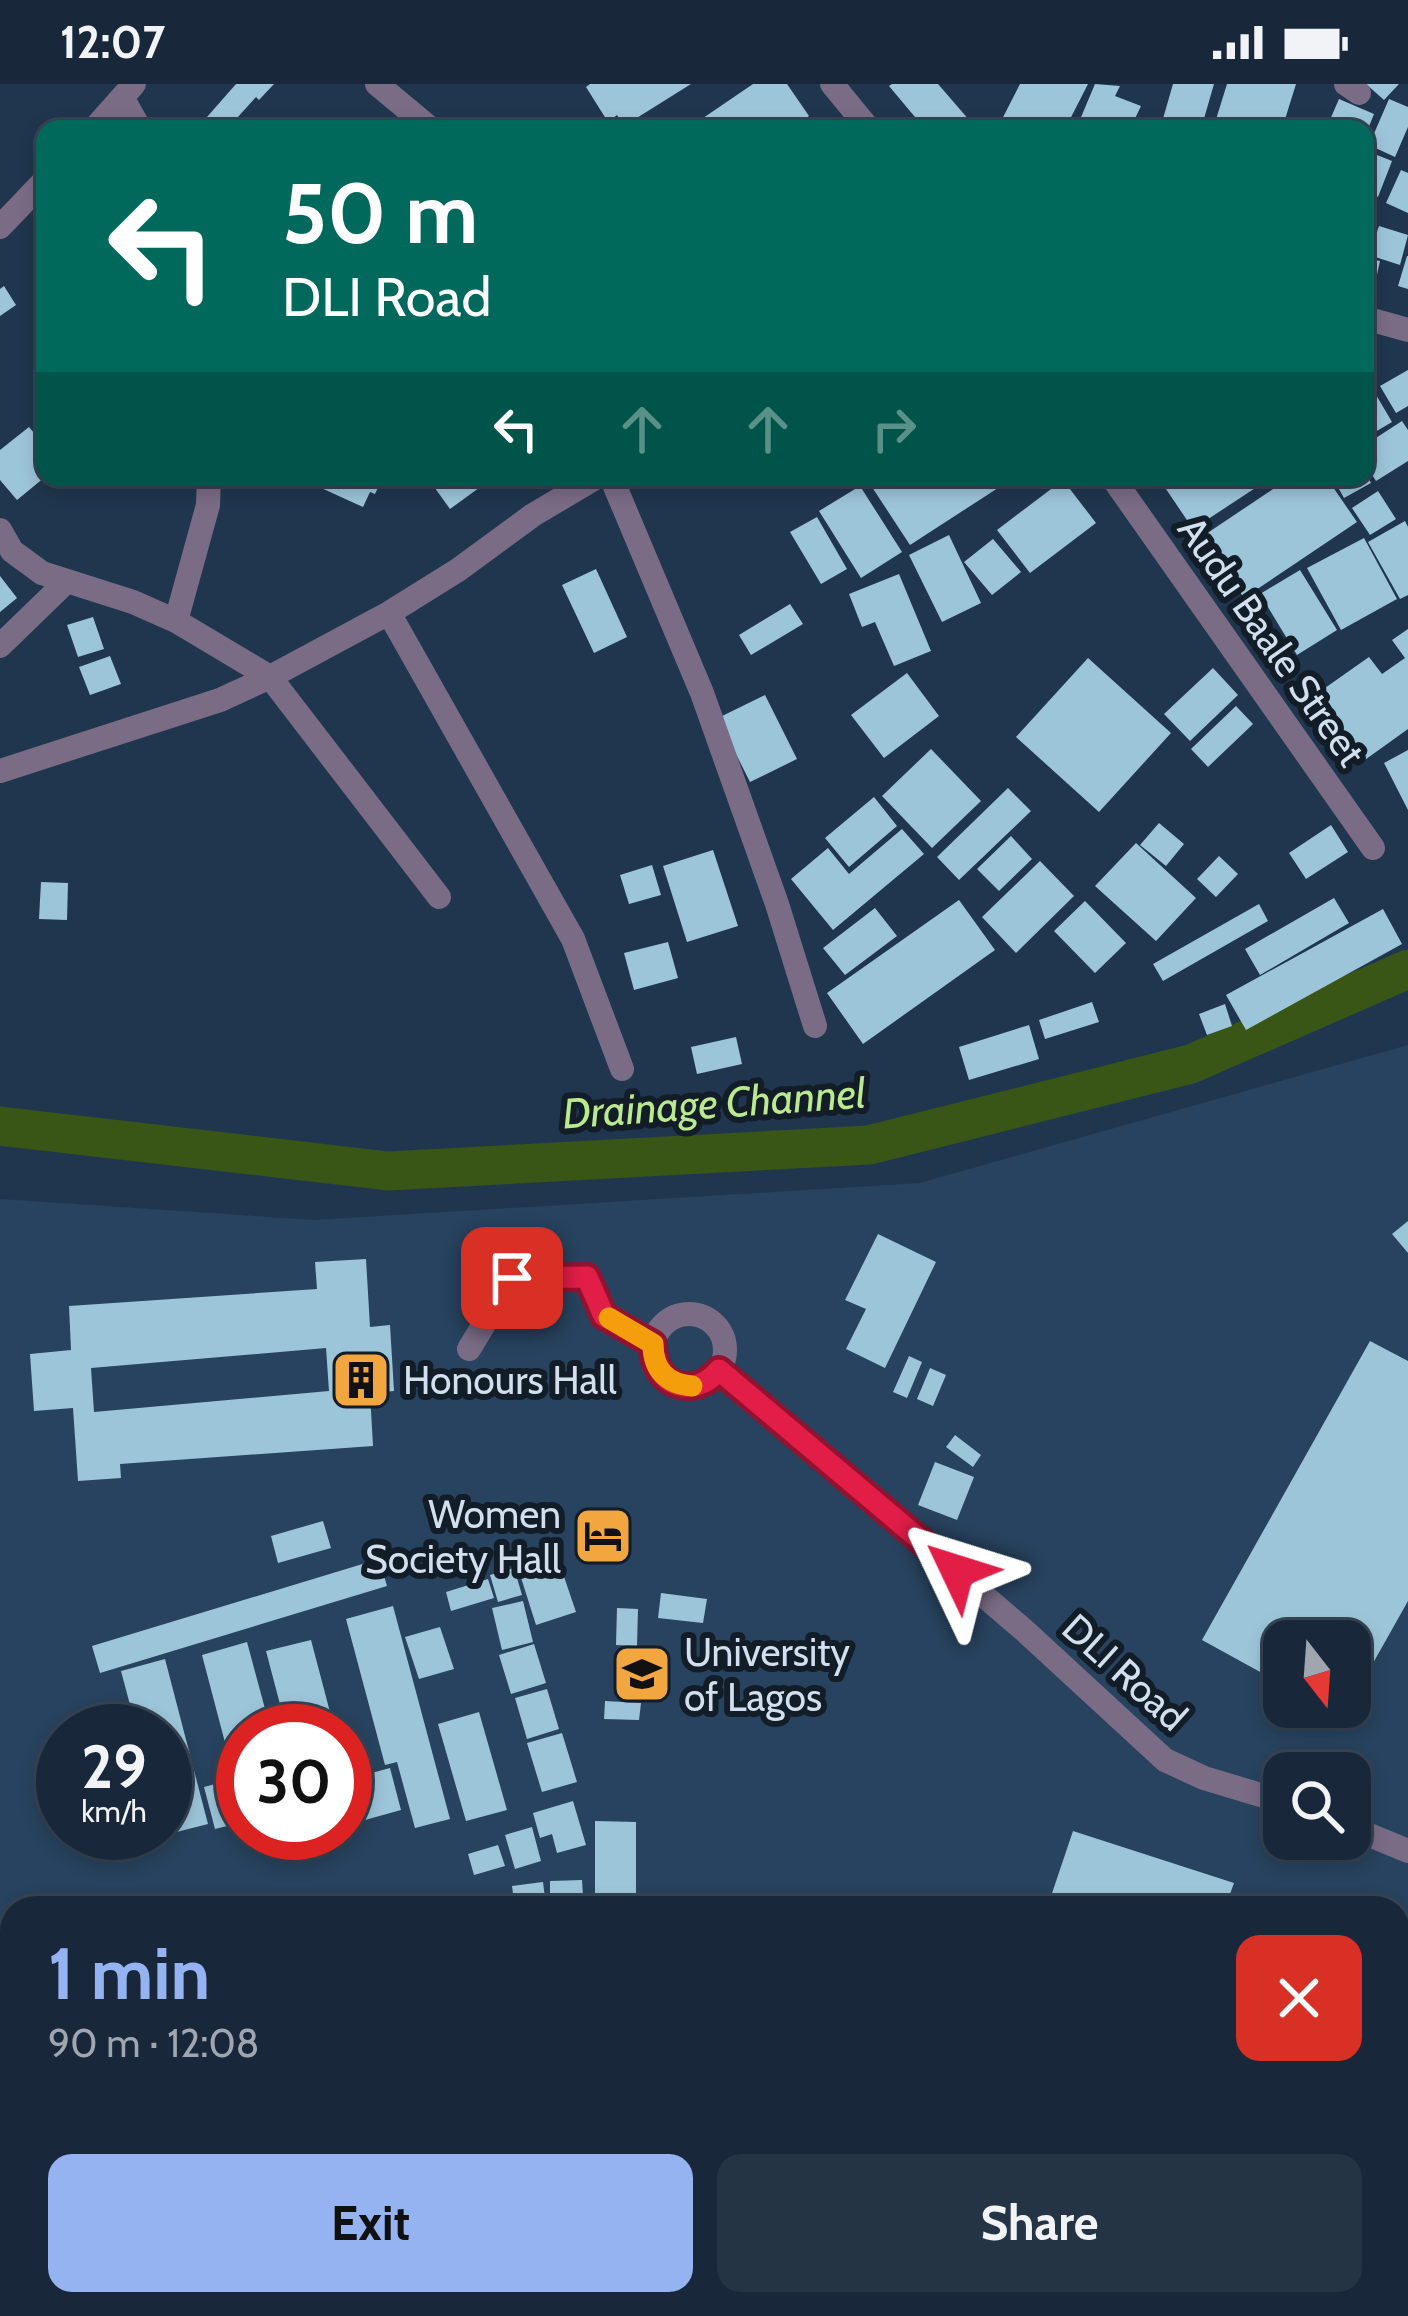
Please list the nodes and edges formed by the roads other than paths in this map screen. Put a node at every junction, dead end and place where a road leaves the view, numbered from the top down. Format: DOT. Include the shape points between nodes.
graph roads {
  1 [pos="377,84"];
  2 [pos="832,84"];
  3 [pos="129,91"];
  4 [pos="102,120"];
  5 [pos="137,120"];
  6 [pos="420,120"];
  7 [pos="862,120"];
  8 [pos="36,189"];
  9 [pos="0,227"];
  10 [pos="1374,321"];
  11 [pos="1408,330"];
  12 [pos="209,486"];
  13 [pos="581,486"];
  14 [pos="615,486"];
  15 [pos="1118,486"];
  16 [pos="0,530"];
  17 [pos="67,581"];
  18 [pos="389,613"];
  19 [pos="176,621"];
  20 [pos="0,646"];
  21 [pos="270,677"];
  22 [pos="0,771"];
  23 [pos="1372,848"];
  24 [pos="439,897"];
  25 [pos="814,1026"];
  26 [pos="622,1069"];
  27 [pos="653,1344"];
  28 [pos="469,1348"];
  29 [pos="719,1370"];
  30 [pos="1263,1796"];
  31 [pos="1371,1836"];
  32 [pos="1408,1851"];
  1 -- 6 [label="street"];
  2 -- 7 [label="street"];
  3 -- 4 [label="street"];
  3 -- 5 [label="street"];
  8 -- 9 [label="street"];
  10 -- 11 [label="street"];
  12 -- 19 [label="street"];
  13 -- 18 [label="street"];
  14 -- 25 [label="street" via="702,693"];
  15 -- 23 [label="street, Audu Baale Street"];
  16 -- 17 [label="street" via="12,551"];
  17 -- 19 [label="street"];
  17 -- 20 [label="street"];
  18 -- 21 [label="street"];
  18 -- 26 [label="street" via="573,939"];
  19 -- 21 [label="street"];
  21 -- 22 [label="street"];
  21 -- 24 [label="street"];
  27 -- 28 [label="street" via="604,1316 587,1277 512,1278"];
  27 -- 29 [label="street" via="658,1368 676,1384 701,1385"];
  27 -- 29 [label="street" via="665,1323 699,1316 723,1337"];
  29 -- 30 [label="street, DLI Road" via="1165,1760"];
  31 -- 32 [label="street"];
}
